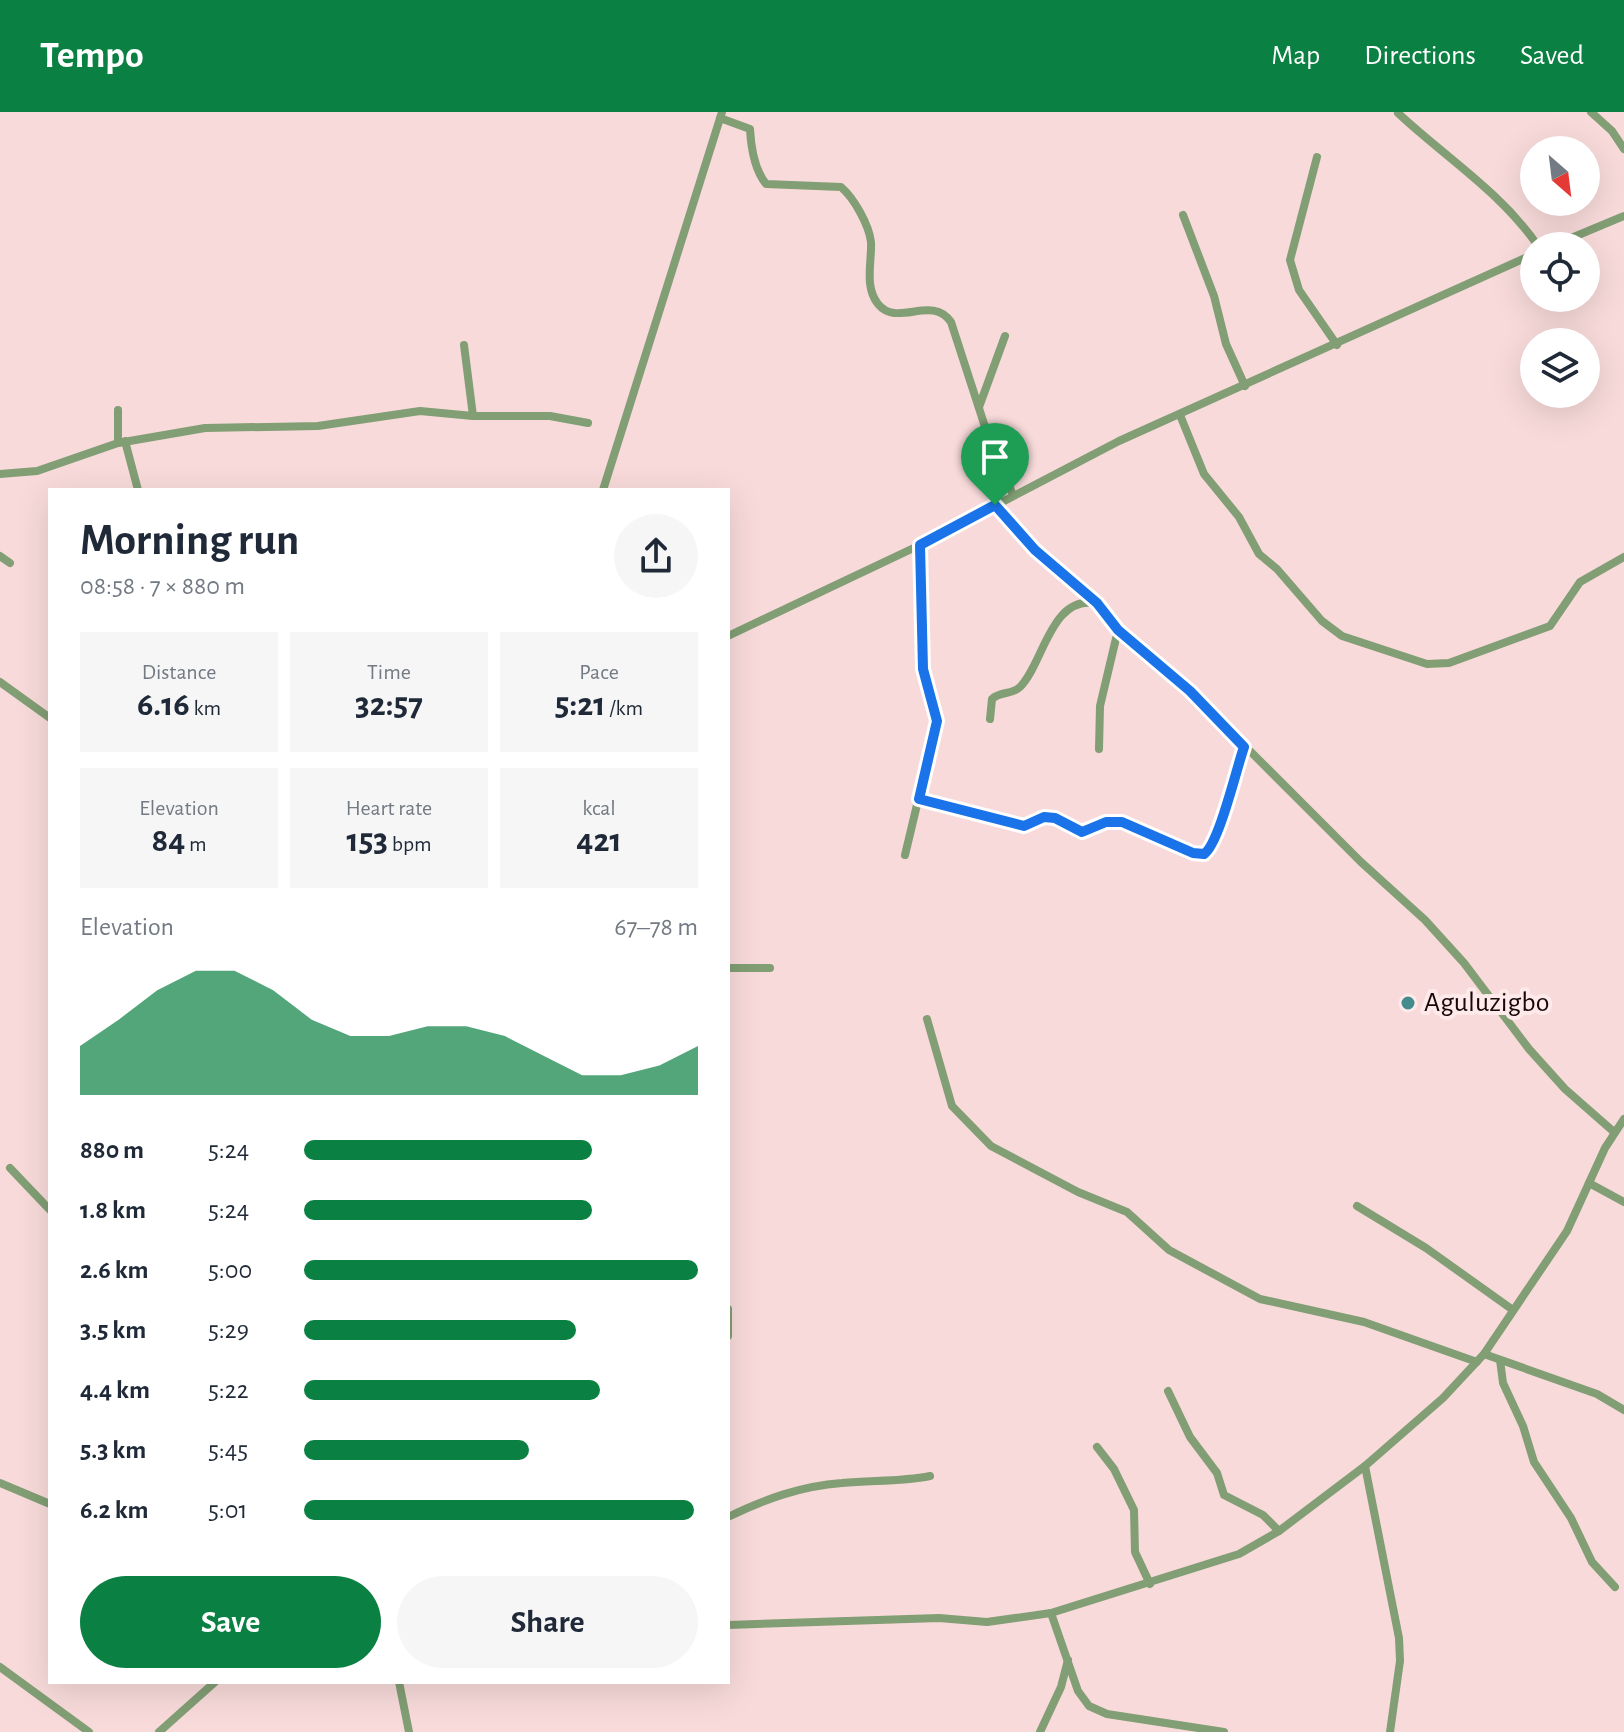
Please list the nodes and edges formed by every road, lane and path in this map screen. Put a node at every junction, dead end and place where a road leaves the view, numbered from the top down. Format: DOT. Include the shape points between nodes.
graph roads {
  1 [pos="1591,112"];
  2 [pos="1398,113"];
  3 [pos="721,115"];
  4 [pos="1624,149"];
  5 [pos="1317,157"];
  6 [pos="1183,215"];
  7 [pos="1624,216"];
  8 [pos="1528,232"];
  9 [pos="1586,232"];
  10 [pos="1520,260"];
  11 [pos="1005,336"];
  12 [pos="464,345"];
  13 [pos="1337,345"];
  14 [pos="1245,386"];
  15 [pos="979,407"];
  16 [pos="118,410"];
  17 [pos="1180,415"];
  18 [pos="473,416"];
  19 [pos="588,423"];
  20 [pos="122,442"];
  21 [pos="0,474"];
  22 [pos="137,488"];
  23 [pos="604,488"];
  24 [pos="1013,495"];
  25 [pos="995,505"];
  26 [pos="920,545"];
  27 [pos="0,556"];
  28 [pos="1624,557"];
  29 [pos="10,563"];
  30 [pos="1093,601"];
  31 [pos="1118,630"];
  32 [pos="730,635"];
  33 [pos="0,682"];
  34 [pos="48,717"];
  35 [pos="990,719"];
  36 [pos="1244,747"];
  37 [pos="1099,749"];
  38 [pos="919,799"];
  39 [pos="905,855"];
  40 [pos="730,968"];
  41 [pos="770,968"];
  42 [pos="927,1019"];
  43 [pos="1624,1119"];
  44 [pos="1614,1132"];
  45 [pos="10,1168"];
  46 [pos="1589,1183"];
  47 [pos="1624,1202"];
  48 [pos="1357,1206"];
  49 [pos="48,1208"];
  50 [pos="1513,1310"];
  51 [pos="1484,1354"];
  52 [pos="1500,1360"];
  53 [pos="1477,1362"];
  54 [pos="1168,1391"];
  55 [pos="1624,1410"];
  56 [pos="1097,1447"];
  57 [pos="1365,1466"];
  58 [pos="930,1476"];
  59 [pos="0,1483"];
  60 [pos="48,1503"];
  61 [pos="730,1516"];
  62 [pos="1279,1531"];
  63 [pos="1150,1584"];
  64 [pos="1615,1587"];
  65 [pos="1051,1613"];
  66 [pos="730,1625"];
  67 [pos="1068,1659"];
  68 [pos="0,1667"];
  69 [pos="213,1684"];
  70 [pos="399,1684"];
  71 [pos="89,1732"];
  72 [pos="159,1732"];
  73 [pos="409,1732"];
  74 [pos="1040,1732"];
  75 [pos="1224,1732"];
  76 [pos="1390,1732"];
  1 -- 4 [label="street"];
  2 -- 8 [label="street" via="1481,183"];
  3 -- 15 [label="street" via="750,129 766,184 841,187 849,194 870,235 871,290 878,305 892,313 931,308 944,312"];
  3 -- 23 [label="street"];
  5 -- 13 [label="street" via="1290,260 1299,290"];
  6 -- 14 [label="street"];
  7 -- 9 [label="street"];
  10 -- 13 [label="street"];
  11 -- 15 [label="street"];
  12 -- 18 [label="street"];
  13 -- 14 [label="street"];
  14 -- 17 [label="street"];
  15 -- 24 [label="street"];
  16 -- 20 [label="street"];
  17 -- 24 [label="street"];
  17 -- 28 [label="street" via="1204,474 1239,517 1259,554 1322,621 1342,636 1427,664 1449,663 1550,626 1580,582"];
  18 -- 19 [label="street" via="550,416"];
  18 -- 20 [label="street" via="420,411 318,426 205,428"];
  20 -- 21 [label="street" via="37,471"];
  20 -- 22 [label="street"];
  24 -- 25 [label="street"];
  25 -- 26 [label="street"];
  25 -- 30 [label="street" via="1035,550"];
  26 -- 32 [label="street"];
  26 -- 38 [label="street" via="923,669 937,721"];
  27 -- 29 [label="street"];
  30 -- 31 [label="street"];
  30 -- 35 [label="street" via="1061,616 1020,687 992,699"];
  31 -- 36 [label="street"];
  31 -- 37 [label="street" via="1100,706"];
  33 -- 34 [label="street"];
  36 -- 38 [label="street" via="1217,840 1204,854 1122,822 1082,832 1055,818 1024,826"];
  36 -- 44 [label="street" via="1425,920 1529,1049"];
  38 -- 39 [label="street"];
  40 -- 41 [label="street"];
  42 -- 53 [label="street" via="952,1106 991,1146 1127,1212 1169,1250 1260,1299 1364,1322"];
  43 -- 44 [label="street"];
  44 -- 46 [label="street"];
  45 -- 49 [label="street"];
  46 -- 47 [label="street"];
  46 -- 50 [label="street" via="1567,1231"];
  48 -- 50 [label="street"];
  50 -- 51 [label="street"];
  51 -- 52 [label="street"];
  51 -- 53 [label="street"];
  52 -- 55 [label="street" via="1597,1394"];
  52 -- 64 [label="street" via="1503,1383 1534,1462 1592,1562"];
  53 -- 57 [label="street"];
  54 -- 62 [label="street" via="1190,1437 1217,1473 1224,1495 1263,1515"];
  56 -- 63 [label="street" via="1134,1510 1135,1552"];
  57 -- 62 [label="street"];
  57 -- 76 [label="street" via="1399,1638"];
  58 -- 61 [label="street" via="800,1489"];
  59 -- 60 [label="street"];
  62 -- 63 [label="street" via="1239,1554"];
  63 -- 65 [label="street"];
  65 -- 66 [label="street" via="987,1622 939,1618"];
  65 -- 67 [label="street"];
  67 -- 74 [label="street"];
  67 -- 75 [label="street" via="1089,1706 1107,1714"];
  68 -- 71 [label="street"];
  69 -- 72 [label="street"];
  70 -- 73 [label="street"];
}
